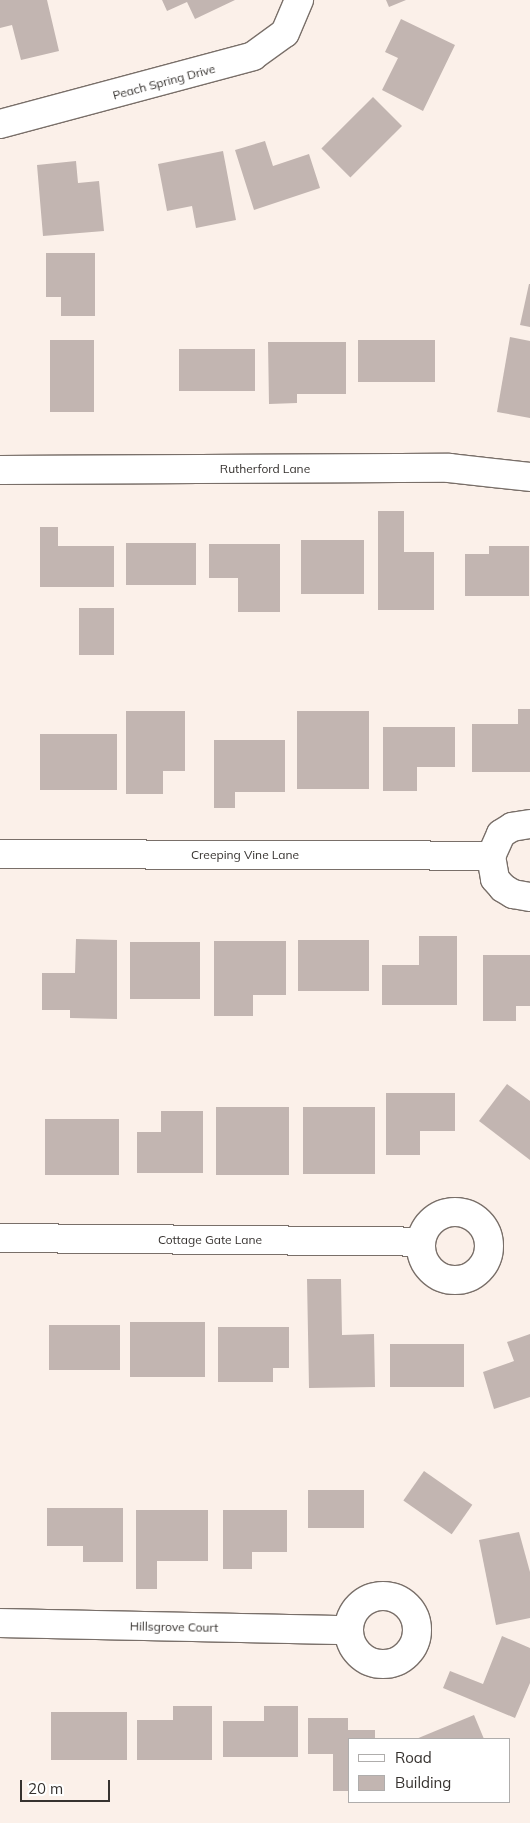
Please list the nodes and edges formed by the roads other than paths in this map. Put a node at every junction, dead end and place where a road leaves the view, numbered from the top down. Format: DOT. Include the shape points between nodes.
graph roads {
  1 [pos="300,0"];
  2 [pos="0,124"];
  3 [pos="0,470"];
  4 [pos="530,477"];
  5 [pos="530,824"];
  6 [pos="0,854"];
  7 [pos="491,856"];
  8 [pos="530,897"];
  9 [pos="0,1238"];
  10 [pos="421,1242"];
  11 [pos="0,1623"];
  12 [pos="348,1630"];
  1 -- 2 [label="street, Peach Spring Drive" via="285,33 253,56"];
  3 -- 4 [label="street, Rutherford Lane" via="449,468"];
  5 -- 7 [label="street" via="512,827 501,834"];
  6 -- 7 [label="street, Creeping Vine Lane"];
  7 -- 8 [label="street" via="496,879 503,888 513,894"];
  9 -- 10 [label="street, Cottage Gate Lane"];
  11 -- 12 [label="street, Hillsgrove Court"];
}
